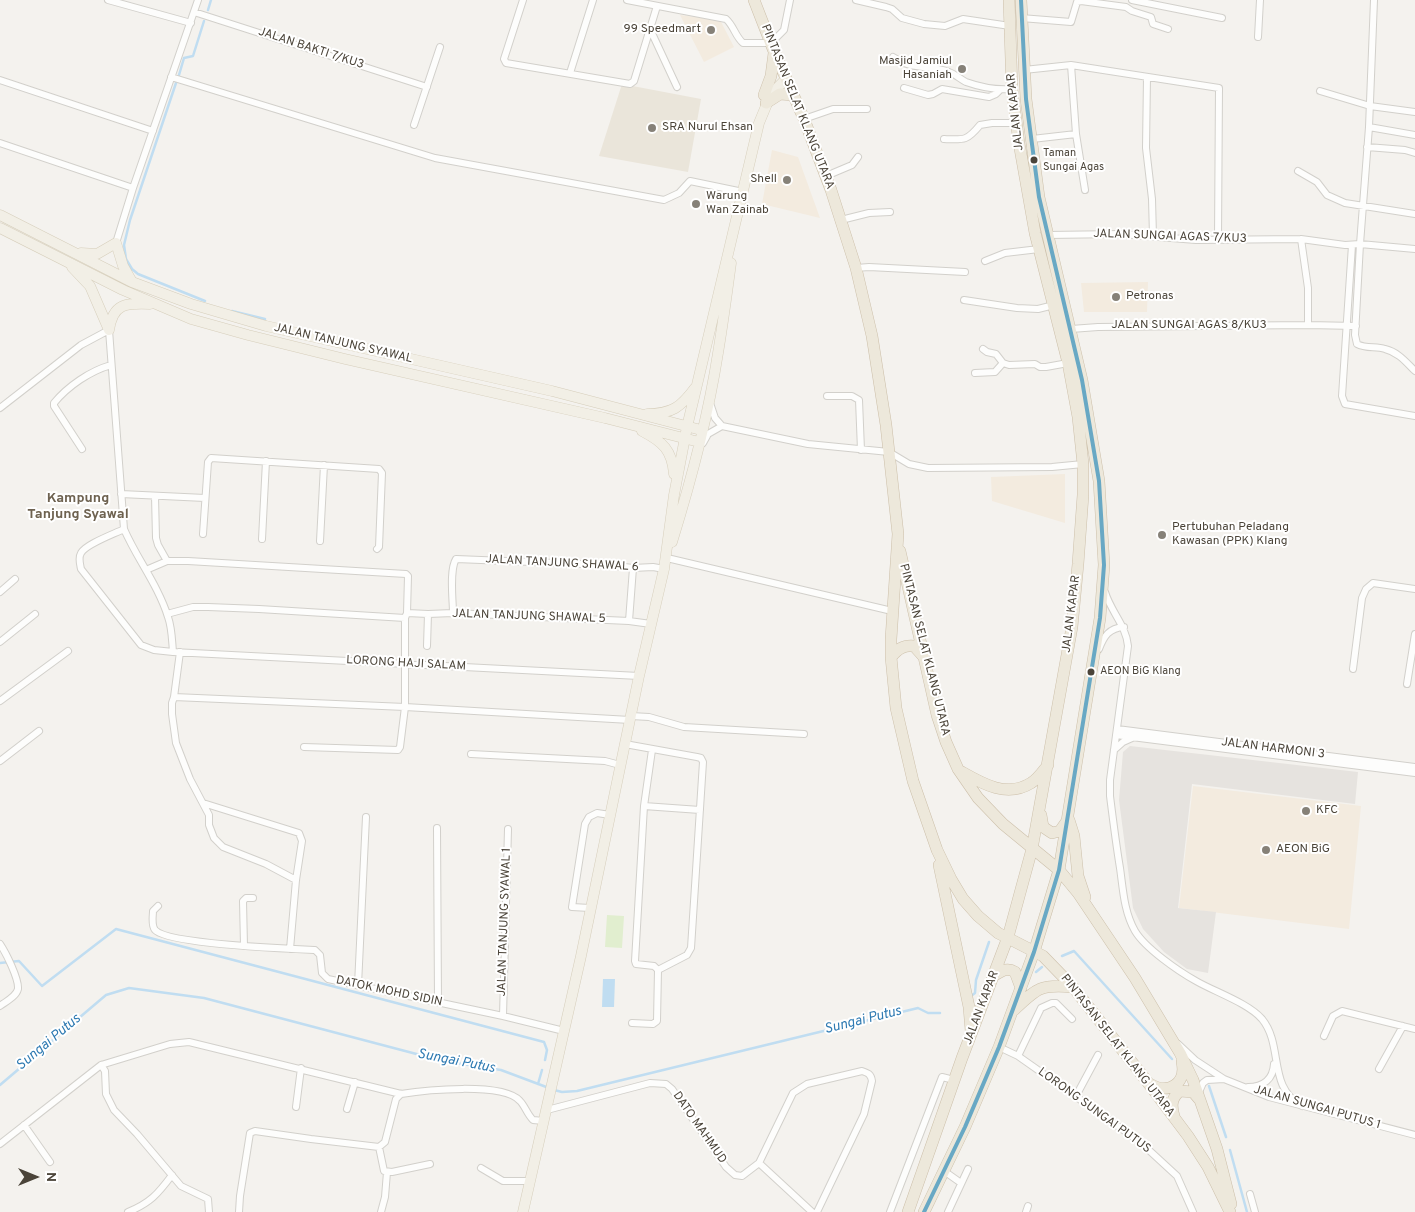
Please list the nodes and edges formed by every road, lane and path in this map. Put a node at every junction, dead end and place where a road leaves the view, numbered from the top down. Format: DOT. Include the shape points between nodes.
graph roads {
  1 [pos="108,0"];
  2 [pos="198,0"];
  3 [pos="523,0"];
  4 [pos="593,0"];
  5 [pos="628,0"];
  6 [pos="754,0"];
  7 [pos="790,0"];
  8 [pos="856,0"];
  9 [pos="1009,0"];
  10 [pos="1020,0"];
  11 [pos="1132,0"];
  12 [pos="1260,0"];
  13 [pos="1374,0"];
  14 [pos="657,6"];
  15 [pos="194,12"];
  16 [pos="1021,18"];
  17 [pos="1222,18"];
  18 [pos="191,23"];
  19 [pos="1010,26"];
  20 [pos="650,29"];
  21 [pos="1168,29"];
  22 [pos="1258,37"];
  23 [pos="440,47"];
  24 [pos="772,47"];
  25 [pos="893,56"];
  26 [pos="1071,65"];
  27 [pos="1024,70"];
  28 [pos="570,73"];
  29 [pos="785,76"];
  30 [pos="171,77"];
  31 [pos="1147,77"];
  32 [pos="0,80"];
  33 [pos="427,87"];
  34 [pos="677,87"];
  35 [pos="904,88"];
  36 [pos="1012,89"];
  37 [pos="1000,90"];
  38 [pos="1320,91"];
  39 [pos="793,95"];
  40 [pos="765,99"];
  41 [pos="1370,106"];
  42 [pos="867,109"];
  43 [pos="1415,112"];
  44 [pos="804,119"];
  45 [pos="1016,123"];
  46 [pos="414,125"];
  47 [pos="1369,127"];
  48 [pos="153,131"];
  49 [pos="1076,134"];
  50 [pos="1415,135"];
  51 [pos="944,139"];
  52 [pos="1032,139"];
  53 [pos="0,143"];
  54 [pos="1367,147"];
  55 [pos="1415,153"];
  56 [pos="858,157"];
  57 [pos="1298,171"];
  58 [pos="826,176"];
  59 [pos="133,188"];
  60 [pos="1085,190"];
  61 [pos="742,197"];
  62 [pos="1363,206"];
  63 [pos="890,212"];
  64 [pos="1415,214"];
  65 [pos="0,215"];
  66 [pos="841,220"];
  67 [pos="0,228"];
  68 [pos="1047,234"];
  69 [pos="1153,236"];
  70 [pos="1218,238"];
  71 [pos="1301,239"];
  72 [pos="116,243"];
  73 [pos="1360,244"];
  74 [pos="1352,245"];
  75 [pos="1040,249"];
  76 [pos="1415,249"];
  77 [pos="77,253"];
  78 [pos="67,261"];
  79 [pos="985,261"];
  80 [pos="856,268"];
  81 [pos="966,272"];
  82 [pos="132,282"];
  83 [pos="964,300"];
  84 [pos="161,305"];
  85 [pos="1054,305"];
  86 [pos="1308,325"];
  87 [pos="1347,326"];
  88 [pos="1356,326"];
  89 [pos="1071,329"];
  90 [pos="108,330"];
  91 [pos="982,349"];
  92 [pos="1003,363"];
  93 [pos="1068,363"];
  94 [pos="111,365"];
  95 [pos="1415,371"];
  96 [pos="974,374"];
  97 [pos="698,382"];
  98 [pos="826,396"];
  99 [pos="709,398"];
  100 [pos="0,408"];
  101 [pos="631,413"];
  102 [pos="1415,416"];
  103 [pos="632,426"];
  104 [pos="722,426"];
  105 [pos="686,427"];
  106 [pos="702,430"];
  107 [pos="684,438"];
  108 [pos="699,442"];
  109 [pos="82,449"];
  110 [pos="862,450"];
  111 [pos="889,452"];
  112 [pos="266,461"];
  113 [pos="324,464"];
  114 [pos="1083,464"];
  115 [pos="692,469"];
  116 [pos="121,494"];
  117 [pos="674,495"];
  118 [pos="156,496"];
  119 [pos="205,498"];
  120 [pos="124,529"];
  121 [pos="203,534"];
  122 [pos="897,538"];
  123 [pos="262,539"];
  124 [pos="320,541"];
  125 [pos="377,549"];
  126 [pos="667,558"];
  127 [pos="167,561"];
  128 [pos="633,568"];
  129 [pos="664,569"];
  130 [pos="146,570"];
  131 [pos="15,579"];
  132 [pos="1103,585"];
  133 [pos="1415,589"];
  134 [pos="0,592"];
  135 [pos="892,612"];
  136 [pos="453,613"];
  137 [pos="35,614"];
  138 [pos="167,614"];
  139 [pos="428,614"];
  140 [pos="406,616"];
  141 [pos="629,621"];
  142 [pos="651,624"];
  143 [pos="1124,627"];
  144 [pos="1415,634"];
  145 [pos="0,642"];
  146 [pos="427,646"];
  147 [pos="68,651"];
  148 [pos="173,652"];
  149 [pos="180,652"];
  150 [pos="1413,656"];
  151 [pos="891,657"];
  152 [pos="923,657"];
  153 [pos="406,664"];
  154 [pos="1093,664"];
  155 [pos="1352,669"];
  156 [pos="639,676"];
  157 [pos="1407,684"];
  158 [pos="174,697"];
  159 [pos="0,701"];
  160 [pos="405,707"];
  161 [pos="1119,713"];
  162 [pos="630,718"];
  163 [pos="38,731"];
  164 [pos="1117,732"];
  165 [pos="804,734"];
  166 [pos="1132,734"];
  167 [pos="625,744"];
  168 [pos="304,747"];
  169 [pos="652,750"];
  170 [pos="1114,750"];
  171 [pos="472,754"];
  172 [pos="0,761"];
  173 [pos="620,765"];
  174 [pos="1048,765"];
  175 [pos="1415,767"];
  176 [pos="958,769"];
  177 [pos="1415,773"];
  178 [pos="1042,800"];
  179 [pos="203,803"];
  180 [pos="644,806"];
  181 [pos="700,810"];
  182 [pos="610,815"];
  183 [pos="366,817"];
  184 [pos="1068,818"];
  185 [pos="437,828"];
  186 [pos="508,829"];
  187 [pos="1032,849"];
  188 [pos="937,850"];
  189 [pos="1059,870"];
  190 [pos="296,880"];
  191 [pos="253,898"];
  192 [pos="158,906"];
  193 [pos="1088,906"];
  194 [pos="590,908"];
  195 [pos="1008,938"];
  196 [pos="0,944"];
  197 [pos="244,946"];
  198 [pos="290,949"];
  199 [pos="1034,952"];
  200 [pos="658,970"];
  201 [pos="994,975"];
  202 [pos="358,985"];
  203 [pos="1073,987"];
  204 [pos="1021,988"];
  205 [pos="438,1002"];
  206 [pos="0,1006"];
  207 [pos="1011,1013"];
  208 [pos="503,1016"];
  209 [pos="1072,1019"];
  210 [pos="632,1023"];
  211 [pos="1403,1026"];
  212 [pos="1415,1029"];
  213 [pos="564,1031"];
  214 [pos="971,1035"];
  215 [pos="1170,1036"];
  216 [pos="1324,1036"];
  217 [pos="999,1047"];
  218 [pos="1275,1052"];
  219 [pos="1180,1053"];
  220 [pos="1098,1055"];
  221 [pos="1018,1056"];
  222 [pos="101,1065"];
  223 [pos="301,1068"];
  224 [pos="1380,1069"];
  225 [pos="1224,1078"];
  226 [pos="954,1080"];
  227 [pos="355,1082"];
  228 [pos="1150,1084"];
  229 [pos="1242,1087"];
  230 [pos="401,1094"];
  231 [pos="1076,1096"];
  232 [pos="1199,1097"];
  233 [pos="1302,1106"];
  234 [pos="296,1107"];
  235 [pos="347,1109"];
  236 [pos="547,1110"];
  237 [pos="1175,1120"];
  238 [pos="544,1122"];
  239 [pos="24,1125"];
  240 [pos="1415,1135"];
  241 [pos="0,1144"];
  242 [pos="379,1147"];
  243 [pos="50,1162"];
  244 [pos="760,1163"];
  245 [pos="430,1164"];
  246 [pos="481,1168"];
  247 [pos="968,1169"];
  248 [pos="944,1171"];
  249 [pos="387,1172"];
  250 [pos="172,1175"];
  251 [pos="530,1182"];
  252 [pos="961,1183"];
  253 [pos="1250,1194"];
  254 [pos="128,1212"];
  255 [pos="209,1212"];
  256 [pos="239,1212"];
  257 [pos="381,1212"];
  258 [pos="524,1212"];
  259 [pos="812,1212"];
  260 [pos="817,1212"];
  261 [pos="890,1212"];
  262 [pos="908,1212"];
  263 [pos="924,1212"];
  264 [pos="948,1212"];
  265 [pos="1193,1212"];
  266 [pos="1231,1212"];
  267 [pos="1255,1212"];
  1 -- 18 [label="street"];
  2 -- 15 [label="street"];
  3 -- 28 [label="street" via="504,59 506,63"];
  4 -- 28 [label="street"];
  5 -- 14 [label="street"];
  6 -- 24 [label="highway, PINTASAN SELAT KLANG UTARA"];
  7 -- 24 [label="street" via="784,30"];
  8 -- 19 [label="street" via="892,9 902,18 924,24 945,26 962,20"];
  9 -- 19 [label="highway, JALAN KAPAR"];
  10 -- 16 [label="highway, JALAN KAPAR"];
  11 -- 17 [label="street"];
  12 -- 22 [label="street"];
  13 -- 41 [label="street"];
  14 -- 20 [label="street"];
  14 -- 24 [label="street" via="726,19 743,44"];
  15 -- 18 [label="street"];
  15 -- 33 [label="street, JALAN BAKTI 7/KU3"];
  16 -- 21 [label="street" via="1071,22 1077,2 1081,1 1126,7 1150,17 1153,24"];
  16 -- 27 [label="highway, JALAN KAPAR"];
  18 -- 30 [label="street"];
  19 -- 36 [label="highway, JALAN KAPAR"];
  20 -- 28 [label="street" via="634,81 630,84"];
  20 -- 34 [label="street"];
  23 -- 33 [label="street"];
  24 -- 29 [label="highway, PINTASAN SELAT KLANG UTARA"];
  24 -- 40 [label="highway" via="772,71"];
  25 -- 37 [label="street" via="904,64 948,72 976,85"];
  26 -- 27 [label="street"];
  26 -- 31 [label="street"];
  26 -- 49 [label="street"];
  27 -- 52 [label="highway, JALAN KAPAR"];
  29 -- 39 [label="highway, PINTASAN SELAT KLANG UTARA"];
  29 -- 40 [label="main road"];
  30 -- 48 [label="street"];
  30 -- 61 [label="street" via="435,158 664,200 679,193 690,181"];
  31 -- 69 [label="street" via="1146,148"];
  31 -- 70 [label="street" via="1219,88"];
  32 -- 48 [label="street"];
  33 -- 46 [label="street"];
  35 -- 37 [label="street" via="928,95 942,89 989,97"];
  36 -- 37 [label="street"];
  36 -- 45 [label="highway, JALAN KAPAR"];
  38 -- 41 [label="street"];
  39 -- 40 [label="highway" via="780,94"];
  39 -- 44 [label="highway, PINTASAN SELAT KLANG UTARA"];
  40 -- 61 [label="main road"];
  41 -- 43 [label="street"];
  41 -- 47 [label="street"];
  42 -- 44 [label="street" via="833,109"];
  44 -- 58 [label="highway, PINTASAN SELAT KLANG UTARA"];
  45 -- 51 [label="street" via="980,125 965,140"];
  45 -- 75 [label="highway, JALAN KAPAR"];
  47 -- 50 [label="street"];
  47 -- 54 [label="street"];
  48 -- 59 [label="street"];
  49 -- 52 [label="street"];
  49 -- 60 [label="street"];
  52 -- 68 [label="highway, JALAN KAPAR"];
  53 -- 59 [label="street"];
  54 -- 55 [label="street"];
  54 -- 62 [label="street"];
  56 -- 58 [label="street" via="852,165"];
  57 -- 62 [label="street" via="1317,182 1334,199"];
  58 -- 66 [label="highway, PINTASAN SELAT KLANG UTARA"];
  59 -- 72 [label="street"];
  61 -- 97 [label="main road"];
  61 -- 99 [label="main road"];
  62 -- 64 [label="street"];
  62 -- 73 [label="street"];
  63 -- 66 [label="street"];
  65 -- 77 [label="main road, JALAN TANJUNG SYAWAL"];
  66 -- 80 [label="highway, PINTASAN SELAT KLANG UTARA"];
  67 -- 78 [label="main road, JALAN TANJUNG SYAWAL"];
  68 -- 69 [label="street, JALAN SUNGAI AGAS 7/KU3"];
  68 -- 89 [label="highway, JALAN KAPAR"];
  69 -- 70 [label="street, JALAN SUNGAI AGAS 7/KU3"];
  70 -- 71 [label="street, JALAN SUNGAI AGAS 7/KU3"];
  71 -- 74 [label="street, JALAN SUNGAI AGAS 7/KU3"];
  71 -- 86 [label="street" via="1308,288"];
  72 -- 77 [label="main road" via="97,254"];
  72 -- 82 [label="main road"];
  73 -- 74 [label="street, JALAN SUNGAI AGAS 7/KU3"];
  73 -- 76 [label="street, JALAN SUNGAI AGAS 7/KU3"];
  73 -- 88 [label="street"];
  74 -- 87 [label="street"];
  75 -- 79 [label="street" via="1005,254"];
  75 -- 85 [label="highway, JALAN KAPAR"];
  77 -- 82 [label="main road, JALAN TANJUNG SYAWAL"];
  78 -- 84 [label="main road, JALAN TANJUNG SYAWAL" via="123,290"];
  78 -- 90 [label="main road" via="90,286"];
  80 -- 81 [label="street"];
  80 -- 111 [label="highway, PINTASAN SELAT KLANG UTARA" via="873,341"];
  82 -- 101 [label="main road, JALAN TANJUNG SYAWAL" via="266,326 552,391"];
  83 -- 85 [label="street" via="1016,308 1038,309"];
  84 -- 90 [label="main road" via="123,304 115,311"];
  84 -- 103 [label="main road, JALAN TANJUNG SYAWAL" via="191,319 252,336"];
  85 -- 93 [label="highway, JALAN KAPAR"];
  86 -- 87 [label="street, JALAN SUNGAI AGAS 8/KU3"];
  86 -- 89 [label="street, JALAN SUNGAI AGAS 8/KU3" via="1098,326"];
  87 -- 88 [label="street, JALAN SUNGAI AGAS 8/KU3"];
  87 -- 102 [label="street" via="1342,396 1345,404"];
  88 -- 95 [label="street" via="1357,344 1385,349 1406,361"];
  89 -- 132 [label="highway, JALAN KAPAR" via="1099,481"];
  90 -- 94 [label="street"];
  90 -- 100 [label="street" via="81,345"];
  91 -- 92 [label="street" via="996,354"];
  92 -- 93 [label="street" via="1035,364 1046,368"];
  92 -- 96 [label="street" via="995,372"];
  93 -- 114 [label="highway, JALAN KAPAR"];
  94 -- 109 [label="street" via="93,372 54,403"];
  94 -- 116 [label="street"];
  97 -- 101 [label="main road" via="682,404 670,412"];
  97 -- 105 [label="main road"];
  98 -- 110 [label="street" via="852,396 859,400"];
  99 -- 104 [label="street" via="715,418"];
  99 -- 106 [label="main road"];
  101 -- 105 [label="main road, JALAN TANJUNG SYAWAL"];
  103 -- 107 [label="main road, JALAN TANJUNG SYAWAL"];
  103 -- 117 [label="main road" via="665,446 673,459"];
  104 -- 110 [label="street" via="808,444"];
  104 -- 115 [label="street" via="704,439"];
  105 -- 106 [label="main road, JALAN TANJUNG SYAWAL"];
  105 -- 107 [label="main road"];
  106 -- 108 [label="main road"];
  107 -- 108 [label="main road, JALAN TANJUNG SYAWAL"];
  107 -- 117 [label="main road"];
  108 -- 115 [label="main road"];
  110 -- 111 [label="street"];
  111 -- 114 [label="street" via="909,464 928,468"];
  111 -- 122 [label="highway, PINTASAN SELAT KLANG UTARA"];
  112 -- 113 [label="street"];
  112 -- 119 [label="street" via="209,459"];
  112 -- 123 [label="street"];
  113 -- 124 [label="street"];
  113 -- 125 [label="street" via="381,470"];
  114 -- 174 [label="highway, JALAN KAPAR" via="1072,627"];
  115 -- 126 [label="main road"];
  116 -- 118 [label="street"];
  116 -- 120 [label="street"];
  117 -- 129 [label="main road"];
  118 -- 119 [label="street"];
  118 -- 127 [label="street" via="156,538"];
  119 -- 121 [label="street"];
  120 -- 130 [label="street"];
  120 -- 148 [label="street, LORONG HAJI SALAM" via="81,552 81,569 141,645"];
  122 -- 135 [label="highway, PINTASAN SELAT KLANG UTARA"];
  122 -- 152 [label="highway, PINTASAN SELAT KLANG UTARA"];
  126 -- 129 [label="main road"];
  126 -- 135 [label="street"];
  127 -- 130 [label="street"];
  127 -- 140 [label="street" via="406,574 409,579"];
  128 -- 129 [label="street, JALAN TANJUNG SHAWAL 6"];
  128 -- 136 [label="street, JALAN TANJUNG SHAWAL 6" via="456,559"];
  128 -- 141 [label="street"];
  129 -- 142 [label="main road"];
  130 -- 138 [label="street"];
  131 -- 134 [label="street"];
  132 -- 143 [label="street" via="1109,603"];
  132 -- 154 [label="highway, JALAN KAPAR"];
  133 -- 155 [label="street" via="1373,583 1366,589"];
  135 -- 151 [label="highway, PINTASAN SELAT KLANG UTARA"];
  136 -- 139 [label="street, JALAN TANJUNG SHAWAL 5"];
  136 -- 141 [label="street, JALAN TANJUNG SHAWAL 5"];
  137 -- 145 [label="street"];
  138 -- 140 [label="street, JALAN TANJUNG SHAWAL 5" via="193,607 208,607"];
  138 -- 148 [label="street"];
  139 -- 140 [label="street, JALAN TANJUNG SHAWAL 5"];
  139 -- 146 [label="street"];
  140 -- 153 [label="street"];
  141 -- 142 [label="street, JALAN TANJUNG SHAWAL 5"];
  142 -- 156 [label="main road"];
  143 -- 154 [label="street" via="1116,627 1106,635"];
  143 -- 161 [label="street" via="1128,646"];
  144 -- 150 [label="street"];
  147 -- 159 [label="street"];
  148 -- 149 [label="street, LORONG HAJI SALAM"];
  149 -- 153 [label="street, LORONG HAJI SALAM"];
  149 -- 158 [label="street"];
  150 -- 157 [label="street"];
  151 -- 152 [label="highway" via="898,649 907,646 914,646"];
  151 -- 188 [label="highway, PINTASAN SELAT KLANG UTARA" via="903,742"];
  152 -- 176 [label="highway, PINTASAN SELAT KLANG UTARA" via="937,714"];
  153 -- 156 [label="street, LORONG HAJI SALAM"];
  153 -- 160 [label="street"];
  154 -- 184 [label="highway, JALAN KAPAR"];
  156 -- 162 [label="main road"];
  158 -- 160 [label="street"];
  158 -- 179 [label="street" via="172,714 176,743"];
  160 -- 162 [label="street"];
  160 -- 168 [label="street" via="398,750"];
  161 -- 164 [label="street"];
  161 -- 166 [label="street"];
  162 -- 165 [label="street" via="649,717 684,727"];
  162 -- 167 [label="main road"];
  163 -- 172 [label="street"];
  164 -- 166 [label="street, JALAN HARMONI 3"];
  164 -- 170 [label="street"];
  166 -- 170 [label="street"];
  166 -- 175 [label="street, JALAN HARMONI 3"];
  166 -- 177 [label="street, JALAN HARMONI 3"];
  167 -- 169 [label="street"];
  167 -- 173 [label="main road"];
  169 -- 180 [label="street"];
  169 -- 181 [label="street" via="701,758"];
  170 -- 218 [label="street" via="1110,796 1126,912 1136,932 1180,972 1260,1018 1268,1028"];
  171 -- 173 [label="street" via="604,761"];
  173 -- 182 [label="main road"];
  174 -- 176 [label="highway" via="1032,782 1013,789 991,788"];
  174 -- 178 [label="highway, JALAN KAPAR"];
  176 -- 187 [label="highway, PINTASAN SELAT KLANG UTARA" via="1002,824"];
  178 -- 184 [label="highway" via="1041,820 1047,831 1060,831"];
  178 -- 187 [label="highway, JALAN KAPAR"];
  179 -- 190 [label="street" via="209,815 211,832 223,848 266,864"];
  179 -- 190 [label="street" via="299,833 302,841"];
  180 -- 181 [label="street"];
  180 -- 200 [label="street" via="636,964 654,966"];
  181 -- 200 [label="street" via="691,948 687,955"];
  182 -- 194 [label="main road"];
  182 -- 194 [label="street" via="597,813 588,817 585,824 572,908"];
  183 -- 202 [label="street"];
  184 -- 189 [label="highway, JALAN KAPAR"];
  184 -- 193 [label="highway" via="1074,836 1078,876"];
  185 -- 205 [label="street"];
  186 -- 208 [label="street, JALAN TANJUNG SYAWAL 1"];
  187 -- 189 [label="highway, PINTASAN SELAT KLANG UTARA"];
  187 -- 195 [label="highway, JALAN KAPAR"];
  188 -- 195 [label="highway, PINTASAN SELAT KLANG UTARA" via="963,899 978,916"];
  188 -- 214 [label="highway" via="969,1007"];
  189 -- 193 [label="highway, PINTASAN SELAT KLANG UTARA"];
  189 -- 199 [label="highway, JALAN KAPAR"];
  190 -- 198 [label="street"];
  191 -- 197 [label="street" via="243,900"];
  192 -- 197 [label="street, DATOK MOHD SIDIN" via="153,911 156,931 173,938"];
  193 -- 215 [label="highway, PINTASAN SELAT KLANG UTARA"];
  194 -- 213 [label="main road"];
  195 -- 199 [label="highway, PINTASAN SELAT KLANG UTARA"];
  195 -- 201 [label="highway, JALAN KAPAR"];
  196 -- 206 [label="street" via="18,989"];
  197 -- 198 [label="street, DATOK MOHD SIDIN"];
  198 -- 202 [label="street, DATOK MOHD SIDIN" via="318,951 324,976"];
  199 -- 203 [label="highway, PINTASAN SELAT KLANG UTARA" via="1054,966"];
  199 -- 204 [label="highway, JALAN KAPAR"];
  200 -- 210 [label="street" via="657,1021 653,1024"];
  201 -- 204 [label="highway" via="1010,969 1015,972"];
  201 -- 214 [label="highway, JALAN KAPAR"];
  202 -- 205 [label="street, DATOK MOHD SIDIN"];
  203 -- 207 [label="highway" via="1055,985 1039,988"];
  203 -- 228 [label="highway, PINTASAN SELAT KLANG UTARA"];
  204 -- 207 [label="highway, JALAN KAPAR"];
  205 -- 208 [label="street, DATOK MOHD SIDIN"];
  207 -- 217 [label="highway, JALAN KAPAR"];
  208 -- 213 [label="street, DATOK MOHD SIDIN"];
  209 -- 221 [label="street" via="1056,1003 1041,1008"];
  211 -- 212 [label="street"];
  211 -- 216 [label="street" via="1342,1011 1332,1016"];
  211 -- 224 [label="street"];
  213 -- 236 [label="main road"];
  214 -- 226 [label="highway, JALAN KAPAR"];
  215 -- 219 [label="highway, PINTASAN SELAT KLANG UTARA"];
  215 -- 225 [label="street, JALAN SUNGAI PUTUS 1" via="1195,1060"];
  217 -- 221 [label="street, LORONG SUNGAI PUTUS"];
  217 -- 248 [label="highway, JALAN KAPAR"];
  218 -- 229 [label="street" via="1274,1067 1268,1080 1256,1087"];
  218 -- 233 [label="street" via="1283,1088"];
  219 -- 228 [label="highway" via="1184,1069 1180,1082 1166,1089"];
  219 -- 232 [label="highway, PINTASAN SELAT KLANG UTARA"];
  220 -- 231 [label="street"];
  221 -- 231 [label="street, LORONG SUNGAI PUTUS"];
  222 -- 223 [label="street" via="170,1044 189,1042"];
  222 -- 239 [label="street"];
  222 -- 250 [label="street" via="105,1071 106,1094 114,1110"];
  223 -- 227 [label="street"];
  223 -- 234 [label="street"];
  225 -- 229 [label="street, JALAN SUNGAI PUTUS 1"];
  225 -- 232 [label="street" via="1207,1080 1200,1088"];
  226 -- 261 [label="street" via="942,1077"];
  226 -- 262 [label="highway, JALAN KAPAR"];
  227 -- 230 [label="street"];
  227 -- 235 [label="street"];
  228 -- 237 [label="highway, PINTASAN SELAT KLANG UTARA"];
  229 -- 233 [label="street, JALAN SUNGAI PUTUS 1"];
  230 -- 238 [label="street" via="429,1089 495,1091 520,1100 533,1120"];
  230 -- 242 [label="street" via="396,1099 385,1142"];
  231 -- 265 [label="street, LORONG SUNGAI PUTUS" via="1139,1141 1177,1176"];
  232 -- 237 [label="highway" via="1187,1090 1175,1095 1171,1108"];
  232 -- 266 [label="highway, PINTASAN SELAT KLANG UTARA" via="1217,1149"];
  233 -- 240 [label="street, JALAN SUNGAI PUTUS 1"];
  236 -- 238 [label="main road"];
  236 -- 244 [label="street, DATO MAHMUD" via="650,1083 666,1084 735,1175 742,1176"];
  237 -- 266 [label="highway, PINTASAN SELAT KLANG UTARA" via="1208,1167"];
  238 -- 251 [label="main road"];
  239 -- 241 [label="street"];
  239 -- 243 [label="street"];
  242 -- 249 [label="street" via="383,1169"];
  242 -- 256 [label="street" via="255,1131 250,1133"];
  244 -- 259 [label="street"];
  244 -- 260 [label="street" via="793,1093 807,1084 862,1071 868,1073 872,1081 864,1114"];
  245 -- 249 [label="street"];
  246 -- 251 [label="street" via="503,1181"];
  247 -- 252 [label="street"];
  248 -- 252 [label="street"];
  248 -- 263 [label="highway, JALAN KAPAR"];
  249 -- 257 [label="street" via="386,1197"];
  250 -- 254 [label="street" via="157,1196"];
  250 -- 255 [label="street" via="186,1189 208,1199"];
  251 -- 258 [label="main road"];
  252 -- 264 [label="street"];
  253 -- 267 [label="street"];
}
